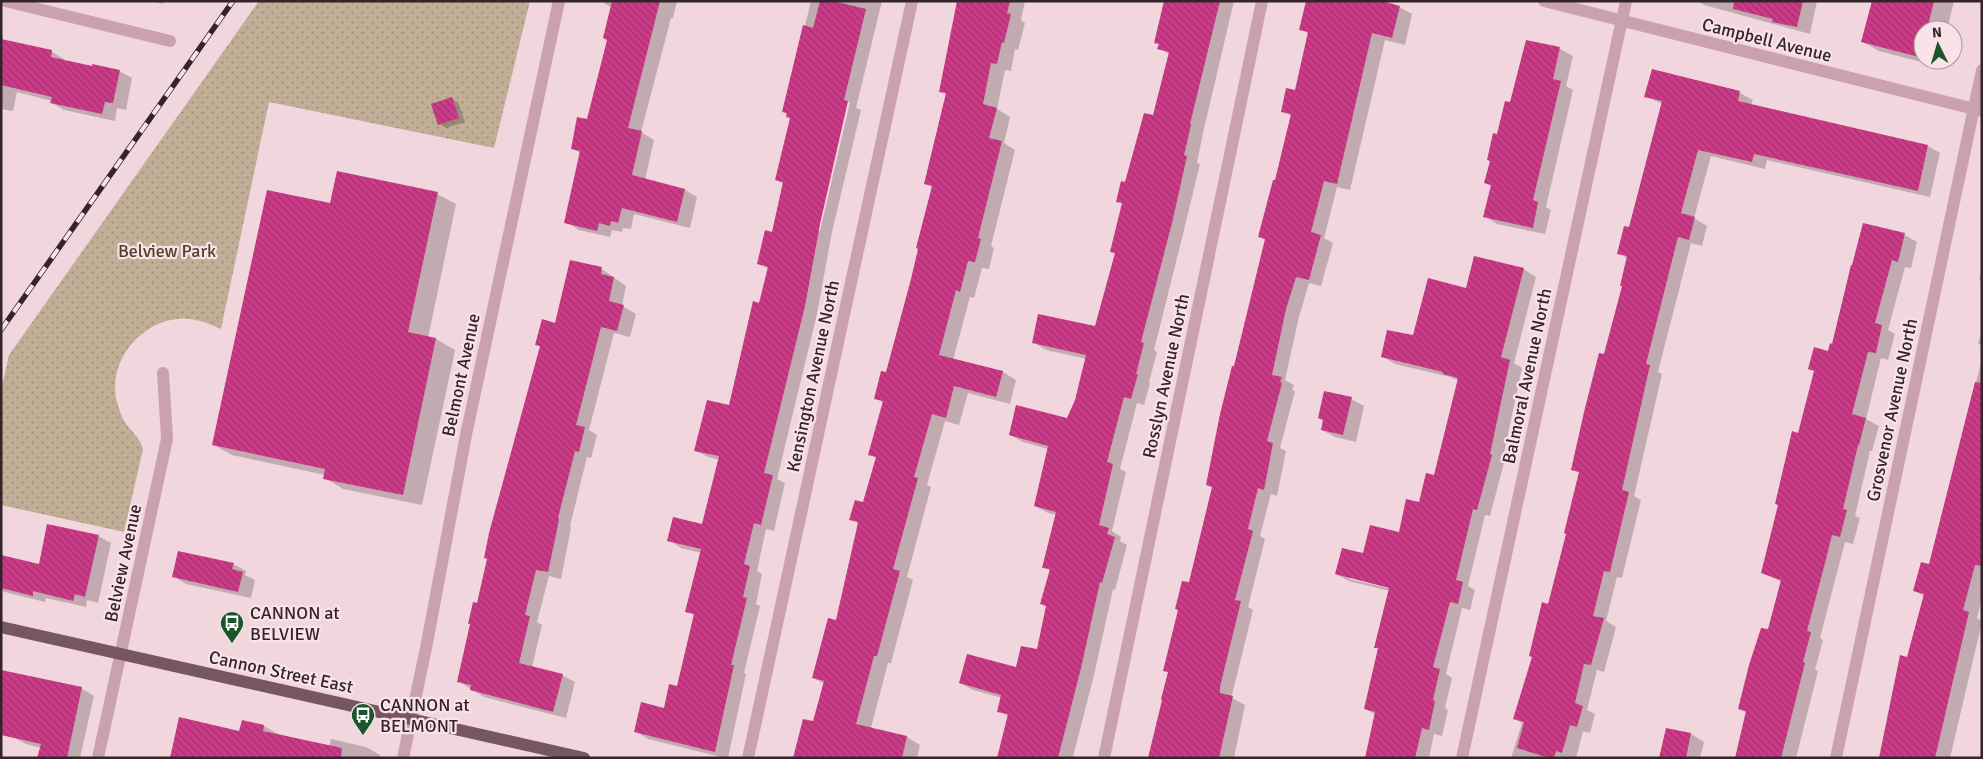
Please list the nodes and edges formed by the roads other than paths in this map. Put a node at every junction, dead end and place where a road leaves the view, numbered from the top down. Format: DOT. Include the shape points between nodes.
graph roads {
  1 [pos="5,1"];
  2 [pos="559,1"];
  3 [pos="912,1"];
  4 [pos="1262,1"];
  5 [pos="1544,1"];
  6 [pos="1626,1"];
  7 [pos="1622,20"];
  8 [pos="170,41"];
  9 [pos="1982,70"];
  10 [pos="1978,110"];
  11 [pos="163,373"];
  12 [pos="1,627"];
  13 [pos="121,655"];
  14 [pos="411,718"];
  15 [pos="98,758"];
  16 [pos="403,758"];
  17 [pos="584,758"];
  18 [pos="748,758"];
  19 [pos="1104,758"];
  20 [pos="1462,758"];
  21 [pos="1836,758"];
  1 -- 8 [label="street"];
  2 -- 14 [label="street, Belmont Avenue" via="466,435"];
  3 -- 18 [label="street, Kensington Avenue North"];
  4 -- 19 [label="street, Rosslyn Avenue North"];
  5 -- 7 [label="street, Campbell Avenue"];
  6 -- 7 [label="street, Balmoral Avenue North"];
  7 -- 10 [label="street, Campbell Avenue"];
  7 -- 20 [label="street, Balmoral Avenue North"];
  9 -- 10 [label="street, Grosvenor Avenue North"];
  10 -- 21 [label="street, Grosvenor Avenue North"];
  11 -- 13 [label="street, Belview Avenue" via="167,439"];
  12 -- 13 [label="main road, Cannon Street East"];
  13 -- 14 [label="main road, Cannon Street East"];
  13 -- 15 [label="street, Belview Avenue"];
  14 -- 16 [label="street, Belmont Avenue"];
  14 -- 17 [label="main road, Cannon Street East"];
}
